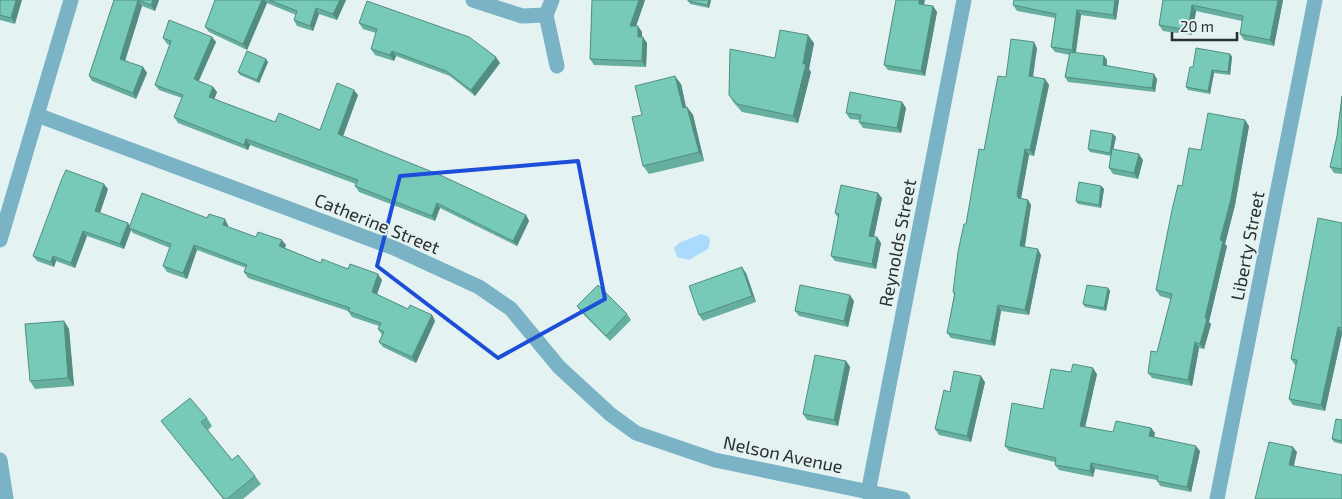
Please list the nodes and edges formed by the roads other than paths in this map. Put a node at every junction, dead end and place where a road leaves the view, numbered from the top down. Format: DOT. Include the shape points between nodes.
graph roads {
  1 [pos="70,0"];
  2 [pos="472,0"];
  3 [pos="552,0"];
  4 [pos="964,0"];
  5 [pos="1315,0"];
  6 [pos="546,15"];
  7 [pos="557,66"];
  8 [pos="37,115"];
  9 [pos="0,240"];
  10 [pos="657,442"];
  11 [pos="0,460"];
  12 [pos="868,493"];
  13 [pos="6,499"];
  14 [pos="902,499"];
  15 [pos="1217,499"];
  1 -- 8 [label="street"];
  2 -- 6 [label="street" via="522,16"];
  3 -- 6 [label="street"];
  4 -- 12 [label="street, Reynolds Street"];
  5 -- 15 [label="street, Liberty Street"];
  6 -- 7 [label="street"];
  8 -- 9 [label="street"];
  8 -- 10 [label="street, Catherine Street" via="394,248 479,288 511,309 559,367 610,414 636,433"];
  10 -- 12 [label="street, Nelson Avenue" via="715,460"];
  11 -- 13 [label="street"];
  12 -- 14 [label="street, Nelson Avenue"];
}
